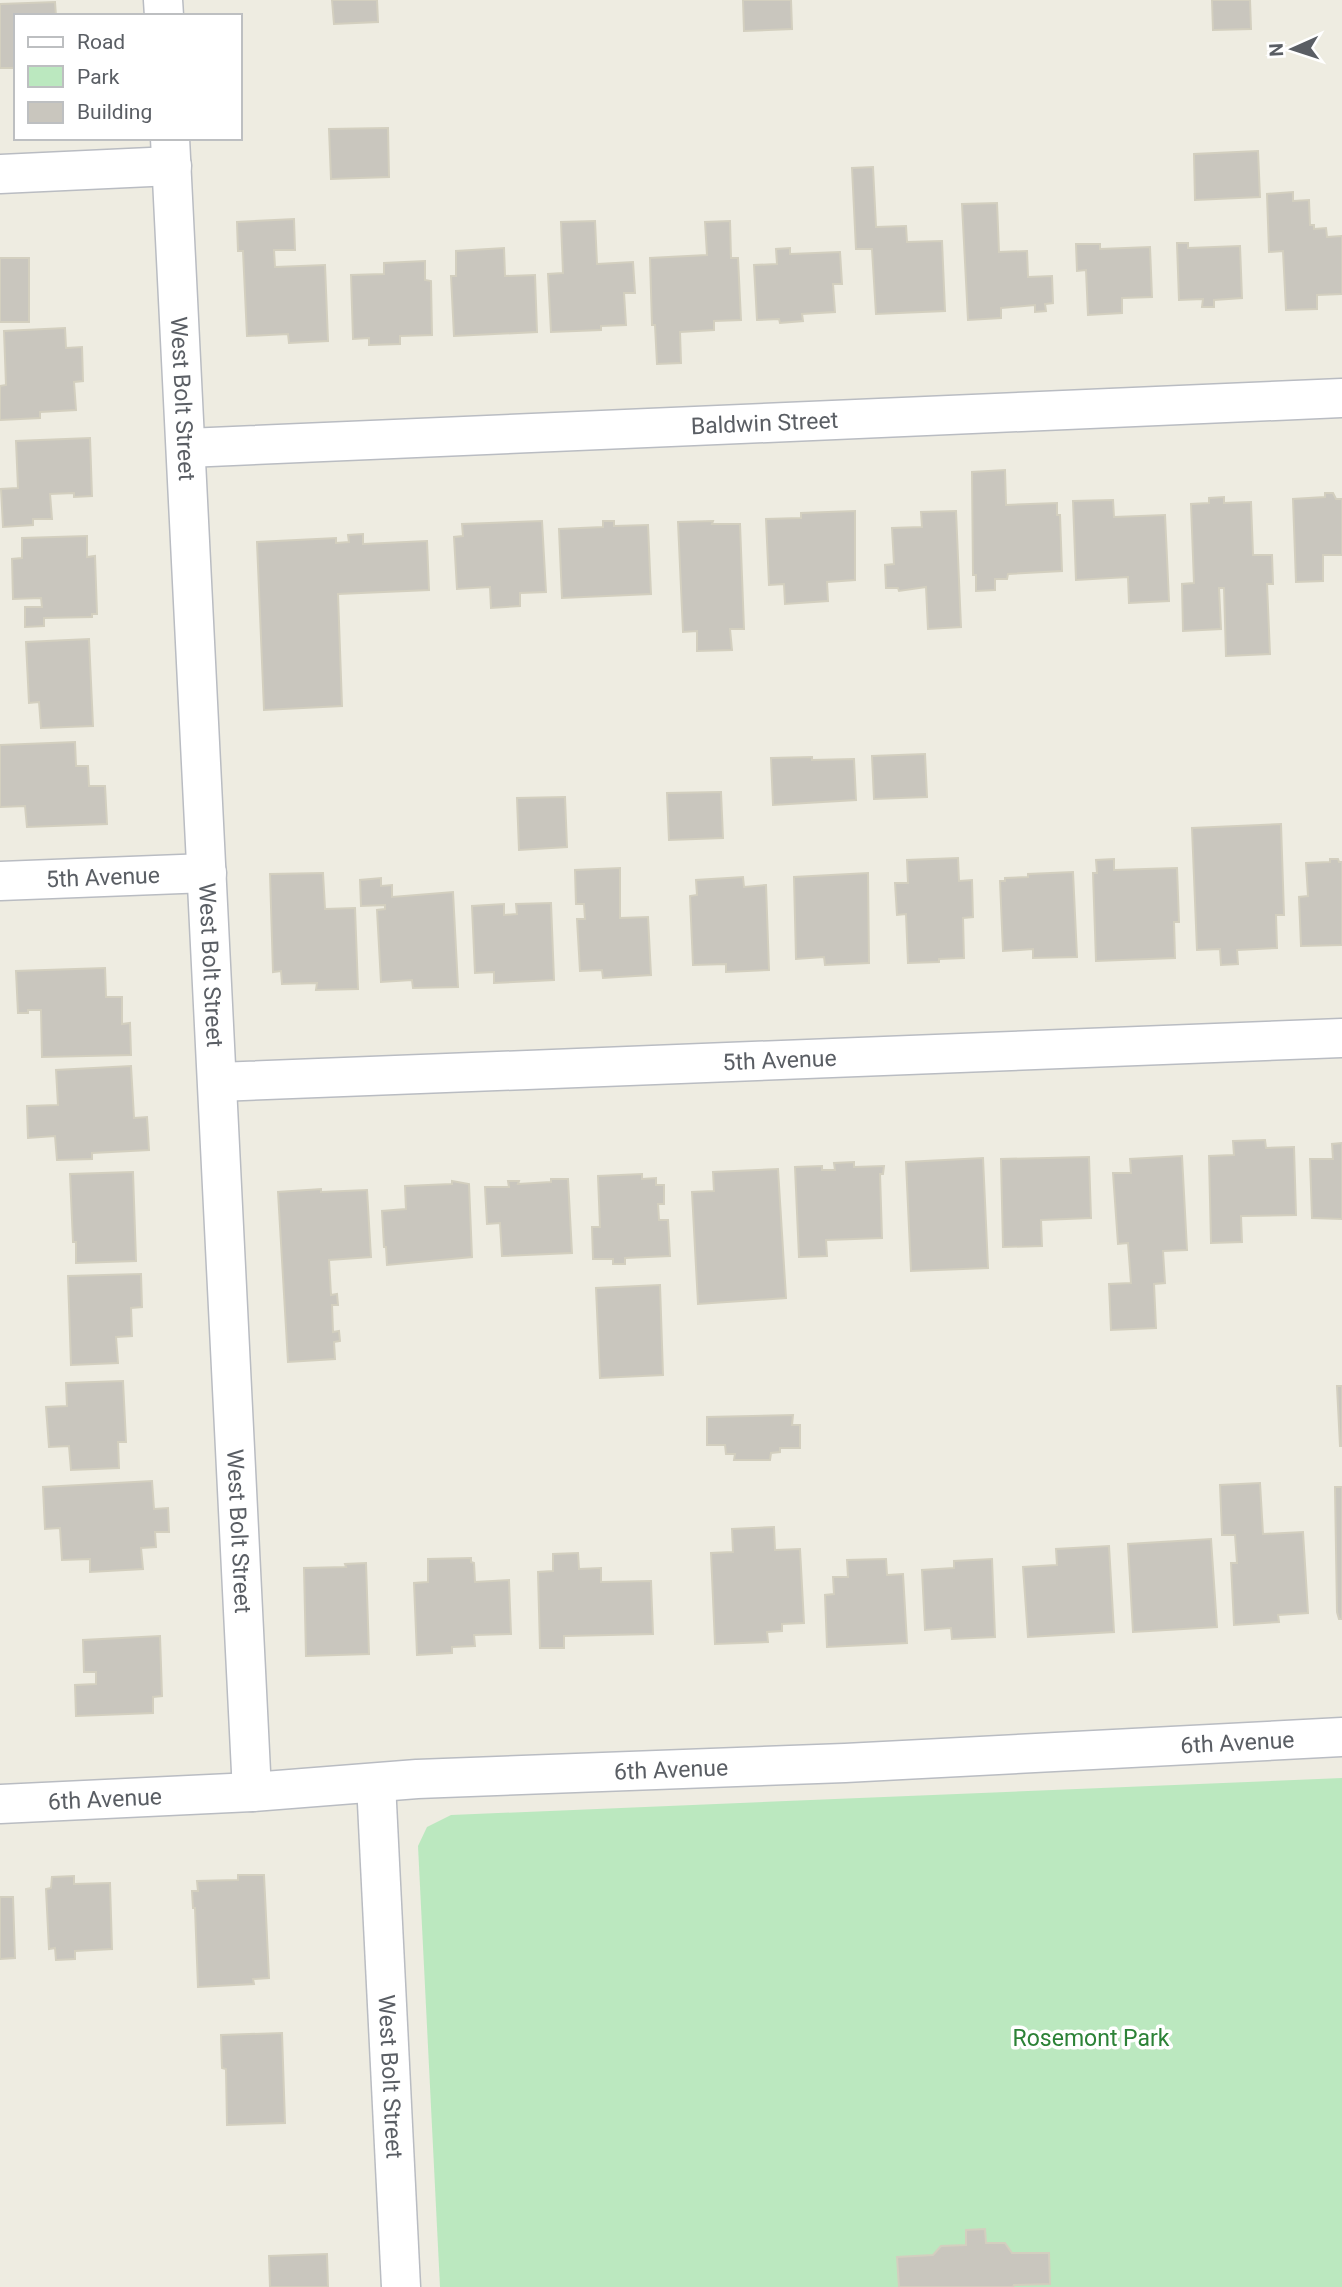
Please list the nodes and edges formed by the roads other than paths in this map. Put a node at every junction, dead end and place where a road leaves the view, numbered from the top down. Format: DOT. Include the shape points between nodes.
graph roads {
  1 [pos="171,152"];
  2 [pos="0,174"];
  3 [pos="1342,398"];
  4 [pos="187,448"];
  5 [pos="206,873"];
  6 [pos="0,881"];
  7 [pos="1342,1038"];
  8 [pos="218,1082"];
  9 [pos="1342,1737"];
  10 [pos="376,1783"];
  11 [pos="252,1792"];
  12 [pos="0,1804"];
  13 [pos="401,2287"];
  1 -- 2 [label="street"];
  1 -- 4 [label="street, West Bolt Street"];
  3 -- 4 [label="street, Baldwin Street"];
  4 -- 5 [label="street, West Bolt Street"];
  5 -- 6 [label="street, 5th Avenue"];
  5 -- 8 [label="street, West Bolt Street"];
  7 -- 8 [label="street, 5th Avenue"];
  8 -- 11 [label="street, West Bolt Street"];
  9 -- 10 [label="street, 6th Avenue"];
  10 -- 11 [label="street, 6th Avenue"];
  10 -- 13 [label="street, West Bolt Street"];
  11 -- 12 [label="street, 6th Avenue"];
}
